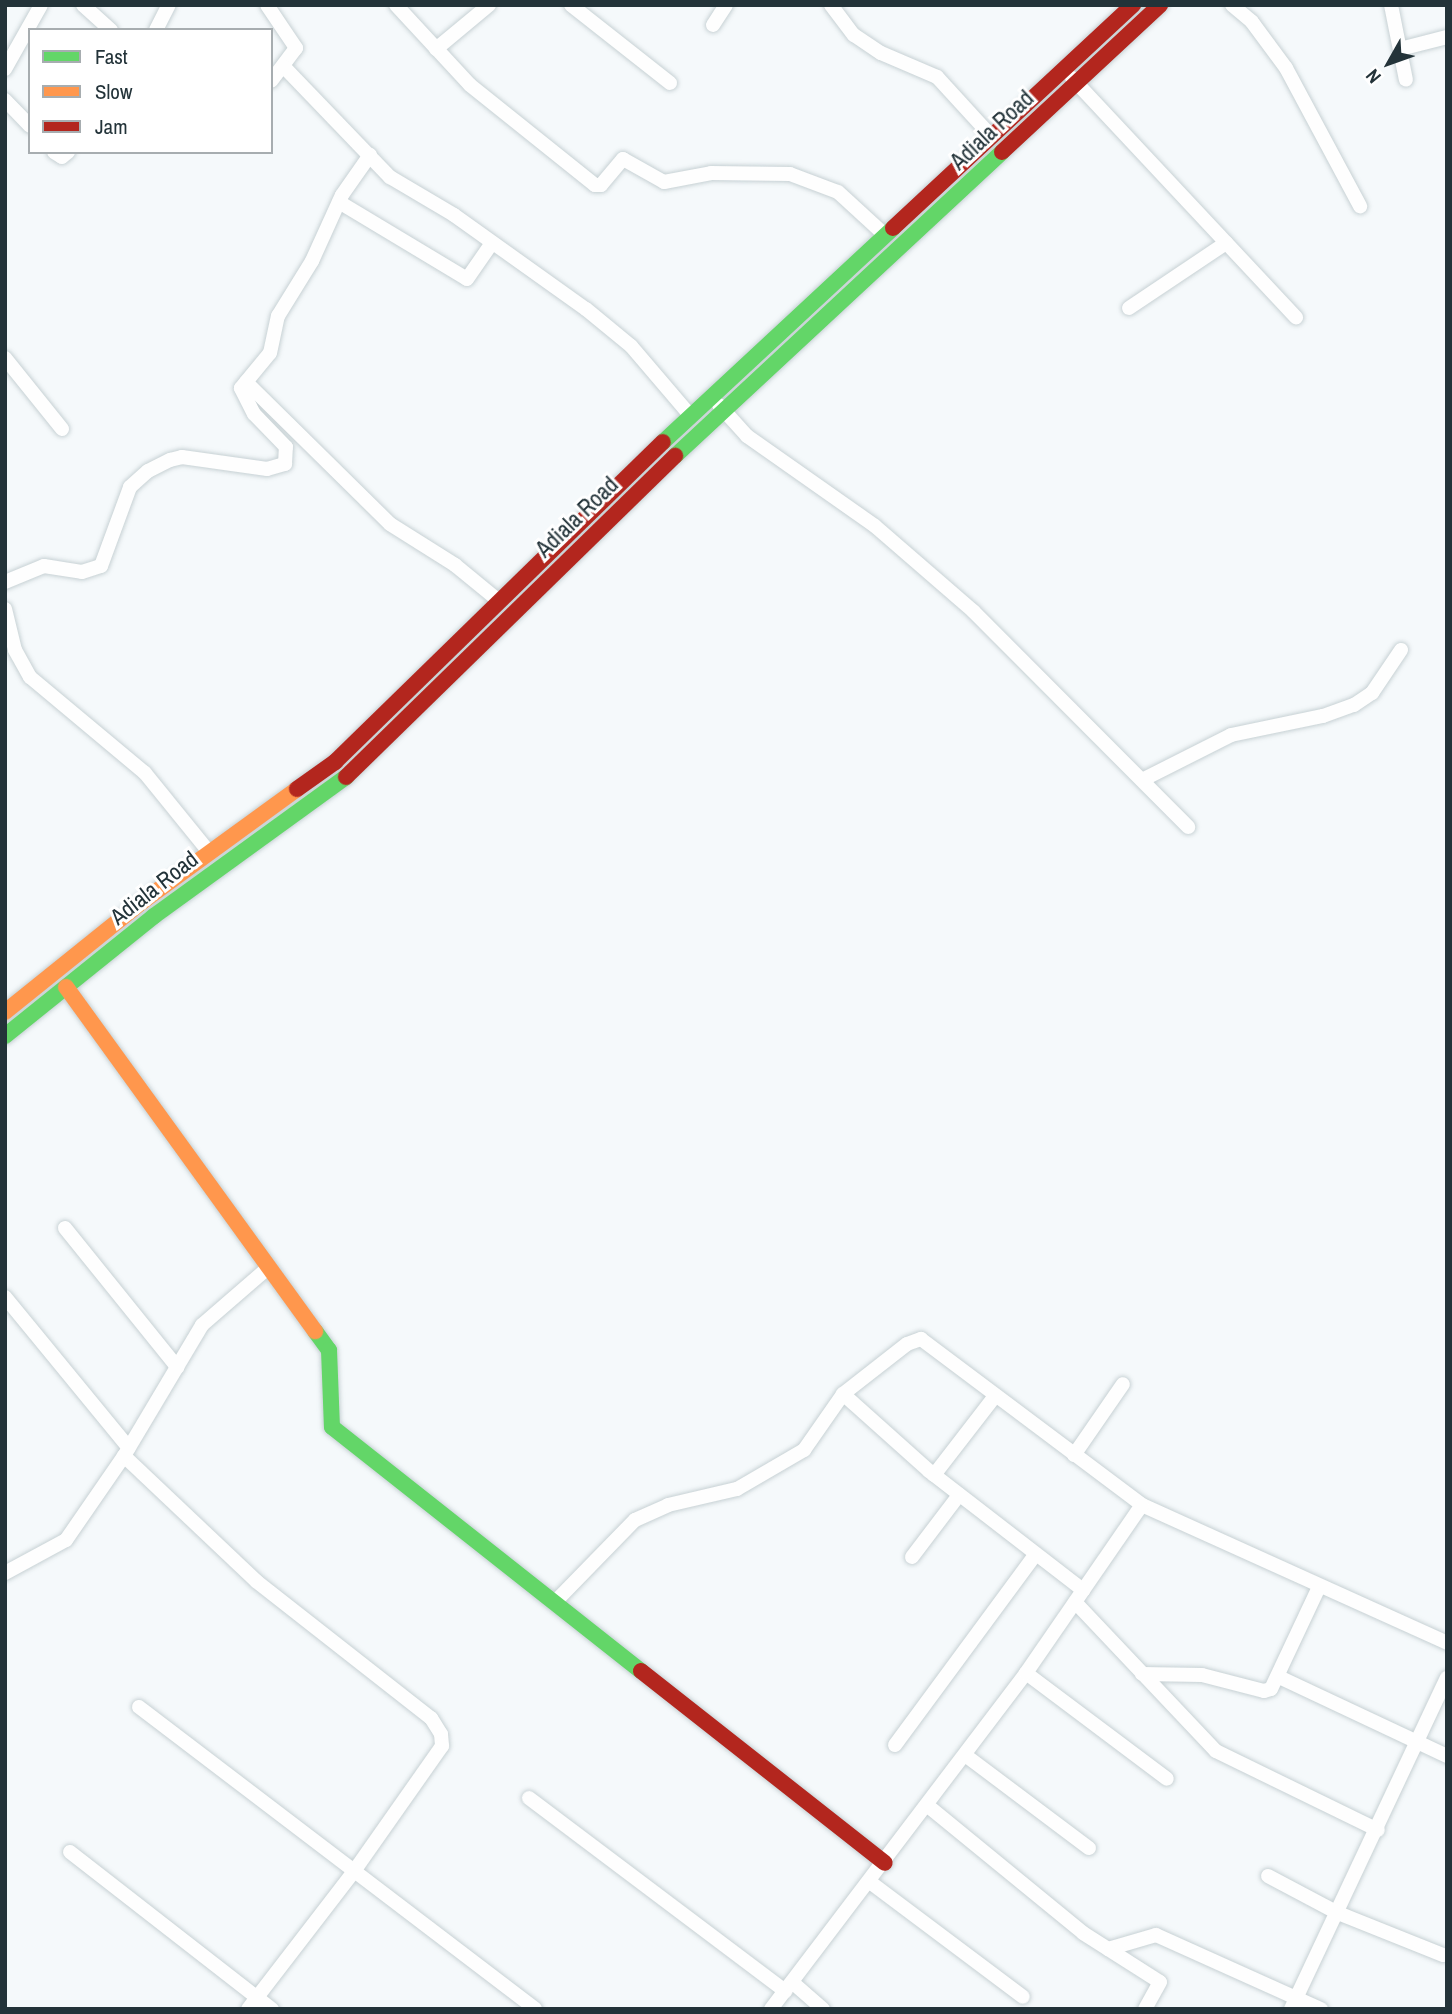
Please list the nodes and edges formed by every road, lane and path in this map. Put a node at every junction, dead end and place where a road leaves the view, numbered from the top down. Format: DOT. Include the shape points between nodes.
graph roads {
  1 [pos="41,5"];
  2 [pos="82,5"];
  3 [pos="169,5"];
  4 [pos="267,5"];
  5 [pos="396,5"];
  6 [pos="489,5"];
  7 [pos="571,5"];
  8 [pos="726,5"];
  9 [pos="1133,5"];
  10 [pos="1160,5"];
  11 [pos="1231,5"];
  12 [pos="1391,5"];
  13 [pos="839,9"];
  14 [pos="713,25"];
  15 [pos="28,28"];
  16 [pos="28,28"];
  17 [pos="109,28"];
  18 [pos="157,28"];
  19 [pos="1447,37"];
  20 [pos="436,49"];
  21 [pos="1400,49"];
  22 [pos="284,66"];
  23 [pos="5,69"];
  24 [pos="1065,69"];
  25 [pos="273,79"];
  26 [pos="1406,80"];
  27 [pos="670,83"];
  28 [pos="1077,83"];
  29 [pos="5,100"];
  30 [pos="28,124"];
  31 [pos="992,137"];
  32 [pos="370,155"];
  33 [pos="339,201"];
  34 [pos="1360,206"];
  35 [pos="885,235"];
  36 [pos="492,243"];
  37 [pos="1226,243"];
  38 [pos="1129,308"];
  39 [pos="1296,317"];
  40 [pos="5,358"];
  41 [pos="246,382"];
  42 [pos="711,396"];
  43 [pos="723,409"];
  44 [pos="690,415"];
  45 [pos="62,429"];
  46 [pos="5,582"];
  47 [pos="499,601"];
  48 [pos="5,609"];
  49 [pos="1401,650"];
  50 [pos="1142,780"];
  51 [pos="1188,827"];
  52 [pos="209,852"];
  53 [pos="66,987"];
  54 [pos="5,1012"];
  55 [pos="5,1036"];
  56 [pos="65,1228"];
  57 [pos="269,1267"];
  58 [pos="5,1297"];
  59 [pos="177,1367"];
  60 [pos="1124,1384"];
  61 [pos="843,1394"];
  62 [pos="995,1395"];
  63 [pos="127,1452"];
  64 [pos="1074,1455"];
  65 [pos="934,1475"];
  66 [pos="960,1495"];
  67 [pos="1142,1505"];
  68 [pos="1036,1554"];
  69 [pos="912,1557"];
  70 [pos="5,1573"];
  71 [pos="1319,1587"];
  72 [pos="1079,1596"];
  73 [pos="554,1602"];
  74 [pos="1447,1643"];
  75 [pos="1026,1673"];
  76 [pos="1142,1674"];
  77 [pos="1279,1677"];
  78 [pos="1447,1678"];
  79 [pos="139,1707"];
  80 [pos="1418,1742"];
  81 [pos="895,1745"];
  82 [pos="965,1755"];
  83 [pos="1447,1756"];
  84 [pos="1167,1779"];
  85 [pos="529,1798"];
  86 [pos="928,1806"];
  87 [pos="1378,1830"];
  88 [pos="1089,1848"];
  89 [pos="70,1852"];
  90 [pos="885,1863"];
  91 [pos="355,1871"];
  92 [pos="1268,1876"];
  93 [pos="870,1882"];
  94 [pos="1339,1913"];
  95 [pos="1108,1949"];
  96 [pos="1443,1955"];
  97 [pos="788,1987"];
  98 [pos="1023,1997"];
  99 [pos="252,2003"];
  100 [pos="1294,2003"];
  101 [pos="272,2009"];
  102 [pos="536,2009"];
  103 [pos="771,2009"];
  104 [pos="823,2009"];
  105 [pos="1145,2009"];
  106 [pos="1321,2009"];
  1 -- 16 [label="street"];
  2 -- 17 [label="street"];
  3 -- 18 [label="street"];
  4 -- 22 [label="street" via="296,48"];
  5 -- 20 [label="street"];
  6 -- 20 [label="street"];
  7 -- 27 [label="street"];
  8 -- 14 [label="street"];
  9 -- 24 [label="main road, Adiala Road"];
  10 -- 28 [label="main road, Adiala Road"];
  11 -- 34 [label="street" via="1252,22 1286,68"];
  12 -- 21 [label="street"];
  13 -- 31 [label="street" via="854,35 881,53 937,77"];
  15 -- 23 [label="street"];
  19 -- 21 [label="street"];
  20 -- 35 [label="street" via="470,85 595,185 601,185 624,159 664,182 711,173 790,174 838,192"];
  21 -- 26 [label="street"];
  22 -- 25 [label="street"];
  22 -- 32 [label="street"];
  24 -- 28 [label="street"];
  24 -- 31 [label="main road, Adiala Road"];
  28 -- 37 [label="street"];
  28 -- 43 [label="main road, Adiala Road"];
  29 -- 30 [label="street"];
  31 -- 35 [label="main road, Adiala Road"];
  32 -- 33 [label="street"];
  32 -- 36 [label="street" via="398,183"];
  33 -- 36 [label="street" via="467,279"];
  33 -- 41 [label="street" via="312,261 278,316 270,353"];
  35 -- 42 [label="main road, Adiala Road"];
  36 -- 44 [label="street" via="631,346"];
  37 -- 38 [label="street"];
  37 -- 39 [label="street"];
  40 -- 45 [label="street"];
  41 -- 46 [label="street" via="242,392 254,415 286,447 285,464 267,469 182,457 170,460 130,487 101,566 82,572 44,566"];
  41 -- 47 [label="street" via="390,524 455,565"];
  42 -- 43 [label="street"];
  42 -- 44 [label="main road, Adiala Road"];
  43 -- 50 [label="street" via="747,436 875,526 973,611"];
  43 -- 53 [label="main road, Adiala Road" via="346,776 268,830"];
  44 -- 47 [label="main road, Adiala Road"];
  47 -- 52 [label="main road, Adiala Road" via="335,762"];
  48 -- 52 [label="street" via="15,650 30,677 145,773"];
  49 -- 50 [label="street" via="1372,694 1354,705 1231,735"];
  50 -- 51 [label="street"];
  52 -- 54 [label="main road, Adiala Road"];
  53 -- 55 [label="main road, Adiala Road"];
  53 -- 57 [label="main road"];
  56 -- 59 [label="street"];
  57 -- 59 [label="street" via="202,1325"];
  57 -- 73 [label="main road" via="329,1350 332,1427"];
  58 -- 63 [label="street"];
  59 -- 63 [label="street"];
  60 -- 64 [label="street"];
  61 -- 62 [label="street" via="907,1344 921,1339"];
  61 -- 65 [label="street"];
  61 -- 73 [label="street" via="804,1450 737,1489 668,1505 635,1521"];
  62 -- 64 [label="street"];
  62 -- 65 [label="street"];
  63 -- 70 [label="street" via="66,1541"];
  63 -- 91 [label="street" via="256,1581 431,1718 441,1734 442,1746"];
  64 -- 67 [label="street"];
  65 -- 66 [label="street"];
  66 -- 68 [label="street"];
  66 -- 69 [label="street"];
  67 -- 71 [label="street"];
  67 -- 72 [label="street"];
  68 -- 72 [label="street"];
  68 -- 81 [label="street"];
  71 -- 74 [label="street"];
  71 -- 77 [label="street"];
  72 -- 75 [label="street"];
  72 -- 76 [label="street"];
  73 -- 90 [label="main road"];
  75 -- 82 [label="street"];
  75 -- 84 [label="street"];
  76 -- 77 [label="street" via="1222,1677 1264,1691"];
  76 -- 87 [label="street" via="1197,1735 1230,1762"];
  77 -- 80 [label="street"];
  78 -- 80 [label="street"];
  79 -- 91 [label="street"];
  80 -- 83 [label="street"];
  80 -- 87 [label="street"];
  82 -- 86 [label="street"];
  82 -- 88 [label="street"];
  85 -- 97 [label="street"];
  86 -- 90 [label="street"];
  86 -- 95 [label="street"];
  87 -- 94 [label="street"];
  89 -- 99 [label="street"];
  90 -- 93 [label="street"];
  91 -- 99 [label="street"];
  91 -- 102 [label="street"];
  92 -- 94 [label="street"];
  93 -- 97 [label="street"];
  93 -- 98 [label="street"];
  94 -- 96 [label="street"];
  94 -- 100 [label="street"];
  95 -- 100 [label="street" via="1156,1935"];
  95 -- 105 [label="street" via="1160,1982"];
  97 -- 103 [label="street"];
  97 -- 104 [label="street"];
  99 -- 101 [label="street"];
  100 -- 106 [label="street"];
}
